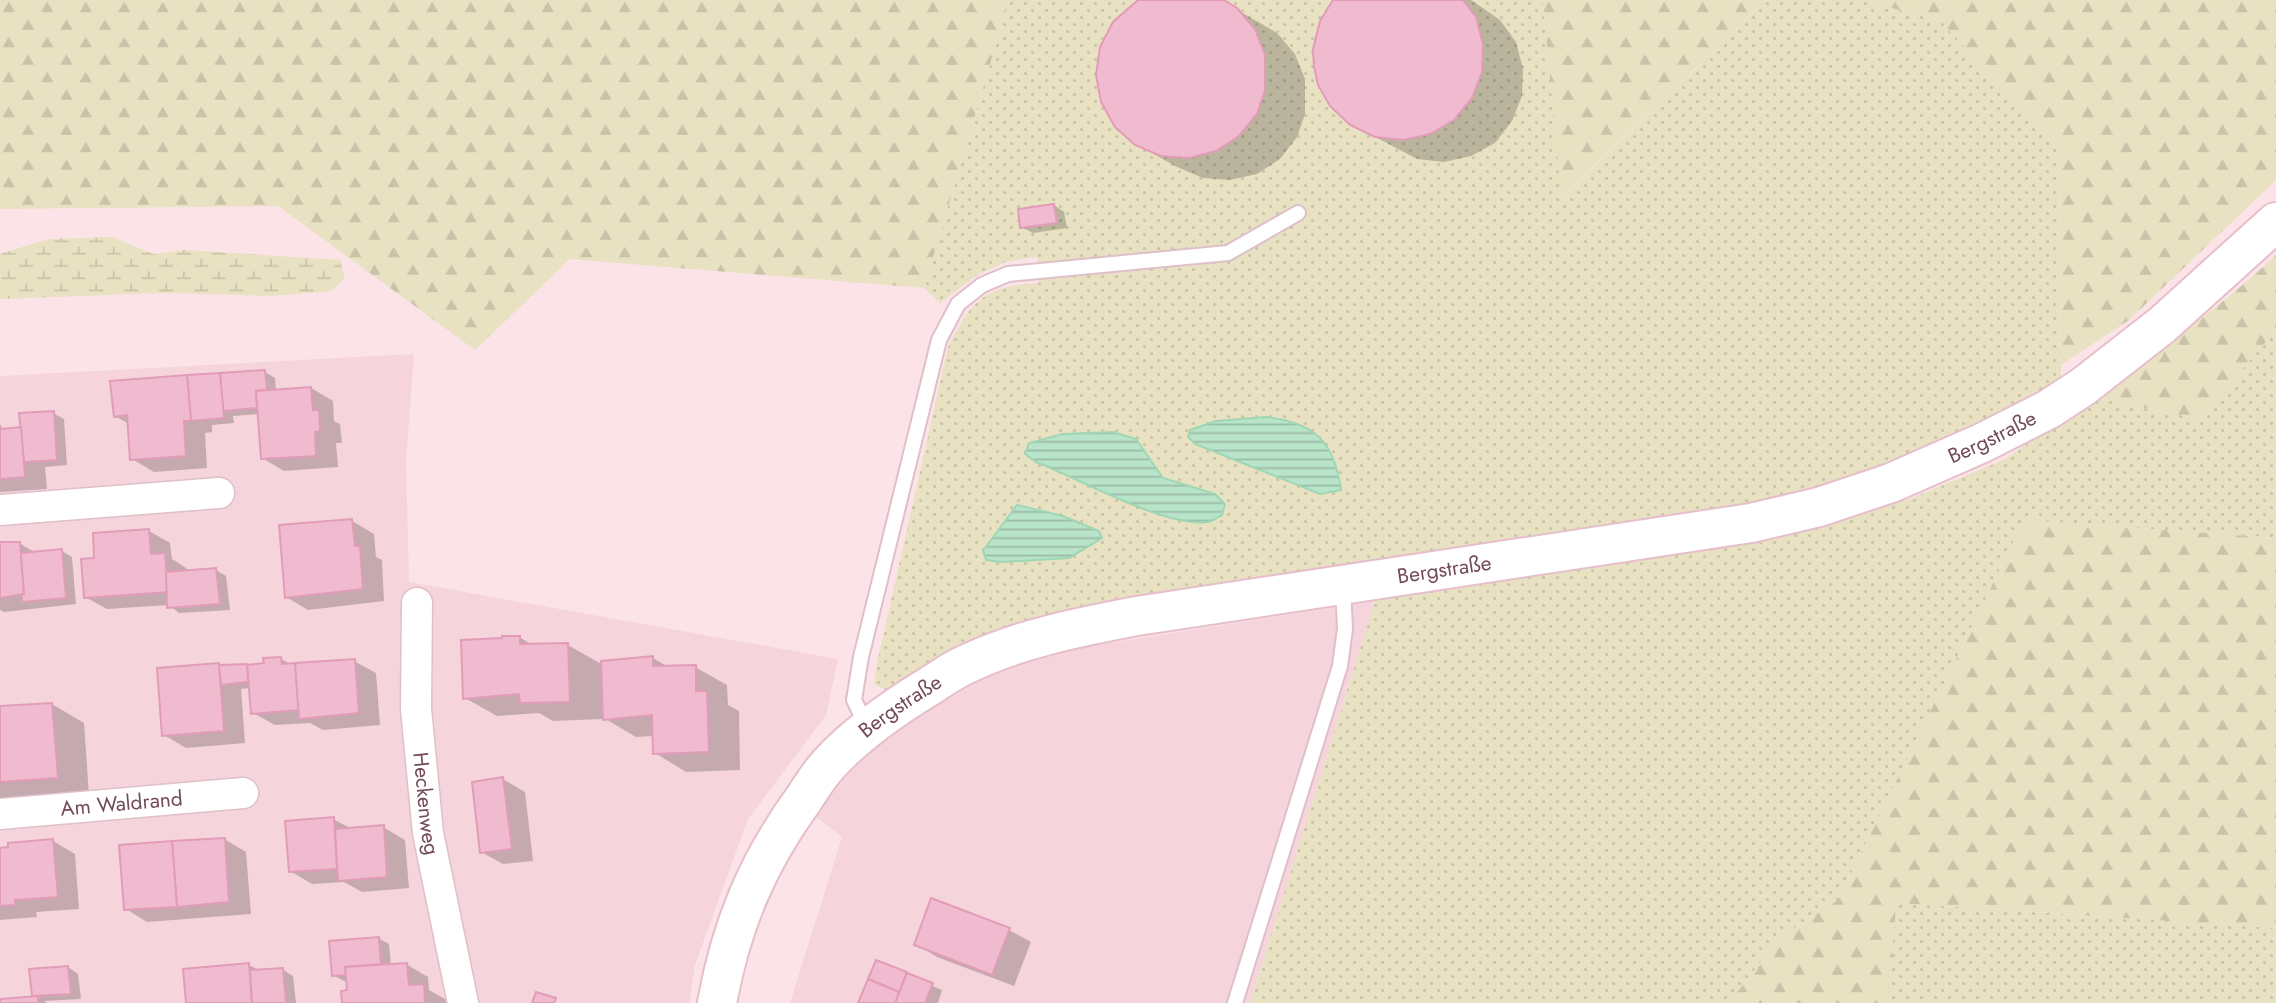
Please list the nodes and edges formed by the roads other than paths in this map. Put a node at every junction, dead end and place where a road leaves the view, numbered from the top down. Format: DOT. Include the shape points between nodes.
graph roads {
  1 [pos="1298,213"];
  2 [pos="2276,222"];
  3 [pos="219,493"];
  4 [pos="0,510"];
  5 [pos="1343,586"];
  6 [pos="417,603"];
  7 [pos="867,728"];
  8 [pos="243,793"];
  9 [pos="0,814"];
  10 [pos="463,1003"];
  11 [pos="717,1003"];
  12 [pos="1235,1003"];
  1 -- 7 [label="lane" via="1228,253 1008,274 982,285 958,304 939,340 861,657 854,700"];
  2 -- 5 [label="main road, Bergstraße" via="2162,325 2084,386 1982,443 1891,483 1751,523"];
  3 -- 4 [label="street"];
  5 -- 7 [label="main road, Bergstraße" via="1137,616 1013,645 967,663"];
  5 -- 12 [label="lane" via="1345,629 1340,666"];
  6 -- 10 [label="street, Heckenweg" via="416,709 428,833"];
  7 -- 11 [label="main road, Bergstraße" via="827,766 777,836 732,936"];
  8 -- 9 [label="street, Am Waldrand"];
}
